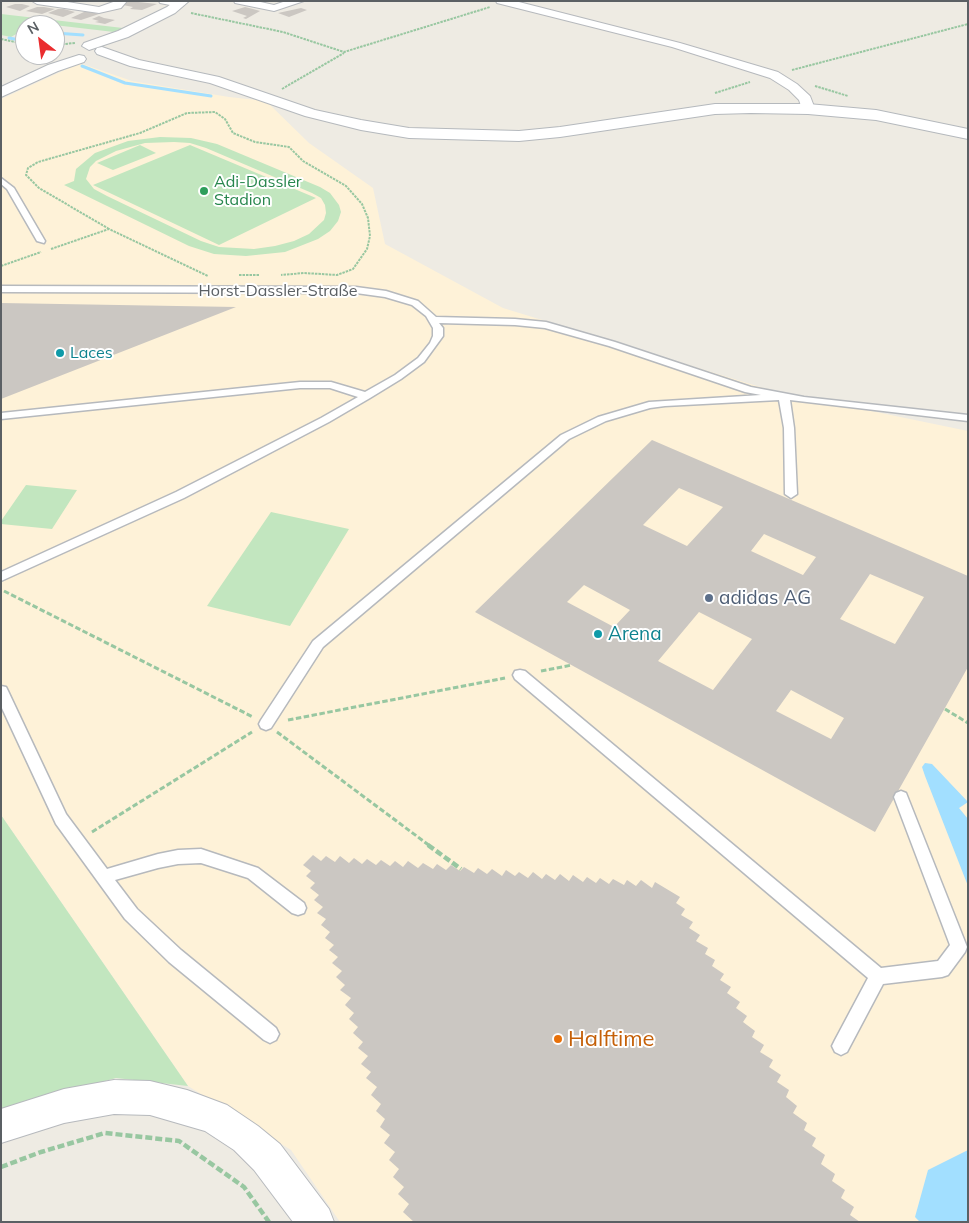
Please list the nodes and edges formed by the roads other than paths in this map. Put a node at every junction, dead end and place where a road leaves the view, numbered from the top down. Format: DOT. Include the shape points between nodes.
graph roads {
  1 [pos="37,1"];
  2 [pos="122,1"];
  3 [pos="239,1"];
  4 [pos="299,1"];
  5 [pos="503,2"];
  6 [pos="175,4"];
  7 [pos="88,53"];
  8 [pos="1,93"];
  9 [pos="808,108"];
  10 [pos="968,134"];
  11 [pos="1,180"];
  12 [pos="41,241"];
  13 [pos="1,290"];
  14 [pos="435,320"];
  15 [pos="366,396"];
  16 [pos="784,397"];
  17 [pos="1,416"];
  18 [pos="968,418"];
  19 [pos="791,494"];
  20 [pos="1,577"];
  21 [pos="520,675"];
  22 [pos="1,692"];
  23 [pos="266,724"];
  24 [pos="901,798"];
  25 [pos="103,878"];
  26 [pos="298,908"];
  27 [pos="878,976"];
  28 [pos="270,1034"];
  29 [pos="841,1046"];
  30 [pos="1,1126"];
  31 [pos="316,1222"];
  1 -- 2 [label="street" via="99,10"];
  3 -- 4 [label="street" via="274,8"];
  5 -- 9 [label="street" via="667,43 774,75 793,87 805,99"];
  6 -- 7 [label="street"];
  7 -- 8 [label="street"];
  7 -- 9 [label="street" via="214,80 310,113 409,132 519,136 715,109"];
  9 -- 10 [label="street" via="876,115"];
  11 -- 12 [label="lane" via="10,188"];
  13 -- 14 [label="lane, Horst-Dassler-Straße" via="356,290 386,294 415,303"];
  14 -- 15 [label="lane" via="438,336 430,352"];
  14 -- 16 [label="lane" via="546,325 749,390"];
  15 -- 17 [label="lane" via="331,385 300,385"];
  15 -- 20 [label="lane" via="219,477"];
  16 -- 18 [label="lane"];
  16 -- 19 [label="lane" via="789,428"];
  16 -- 23 [label="lane" via="649,405 602,418 565,437 318,644"];
  21 -- 27 [label="lane"];
  22 -- 25 [label="lane" via="61,819"];
  24 -- 27 [label="lane" via="959,947 942,968"];
  25 -- 26 [label="lane" via="158,860 201,856 252,874"];
  25 -- 28 [label="lane" via="155,938"];
  27 -- 29 [label="lane"];
  30 -- 31 [label="street" via="64,1106 114,1097 150,1098 187,1107 215,1118 246,1138 267,1157"];
}
